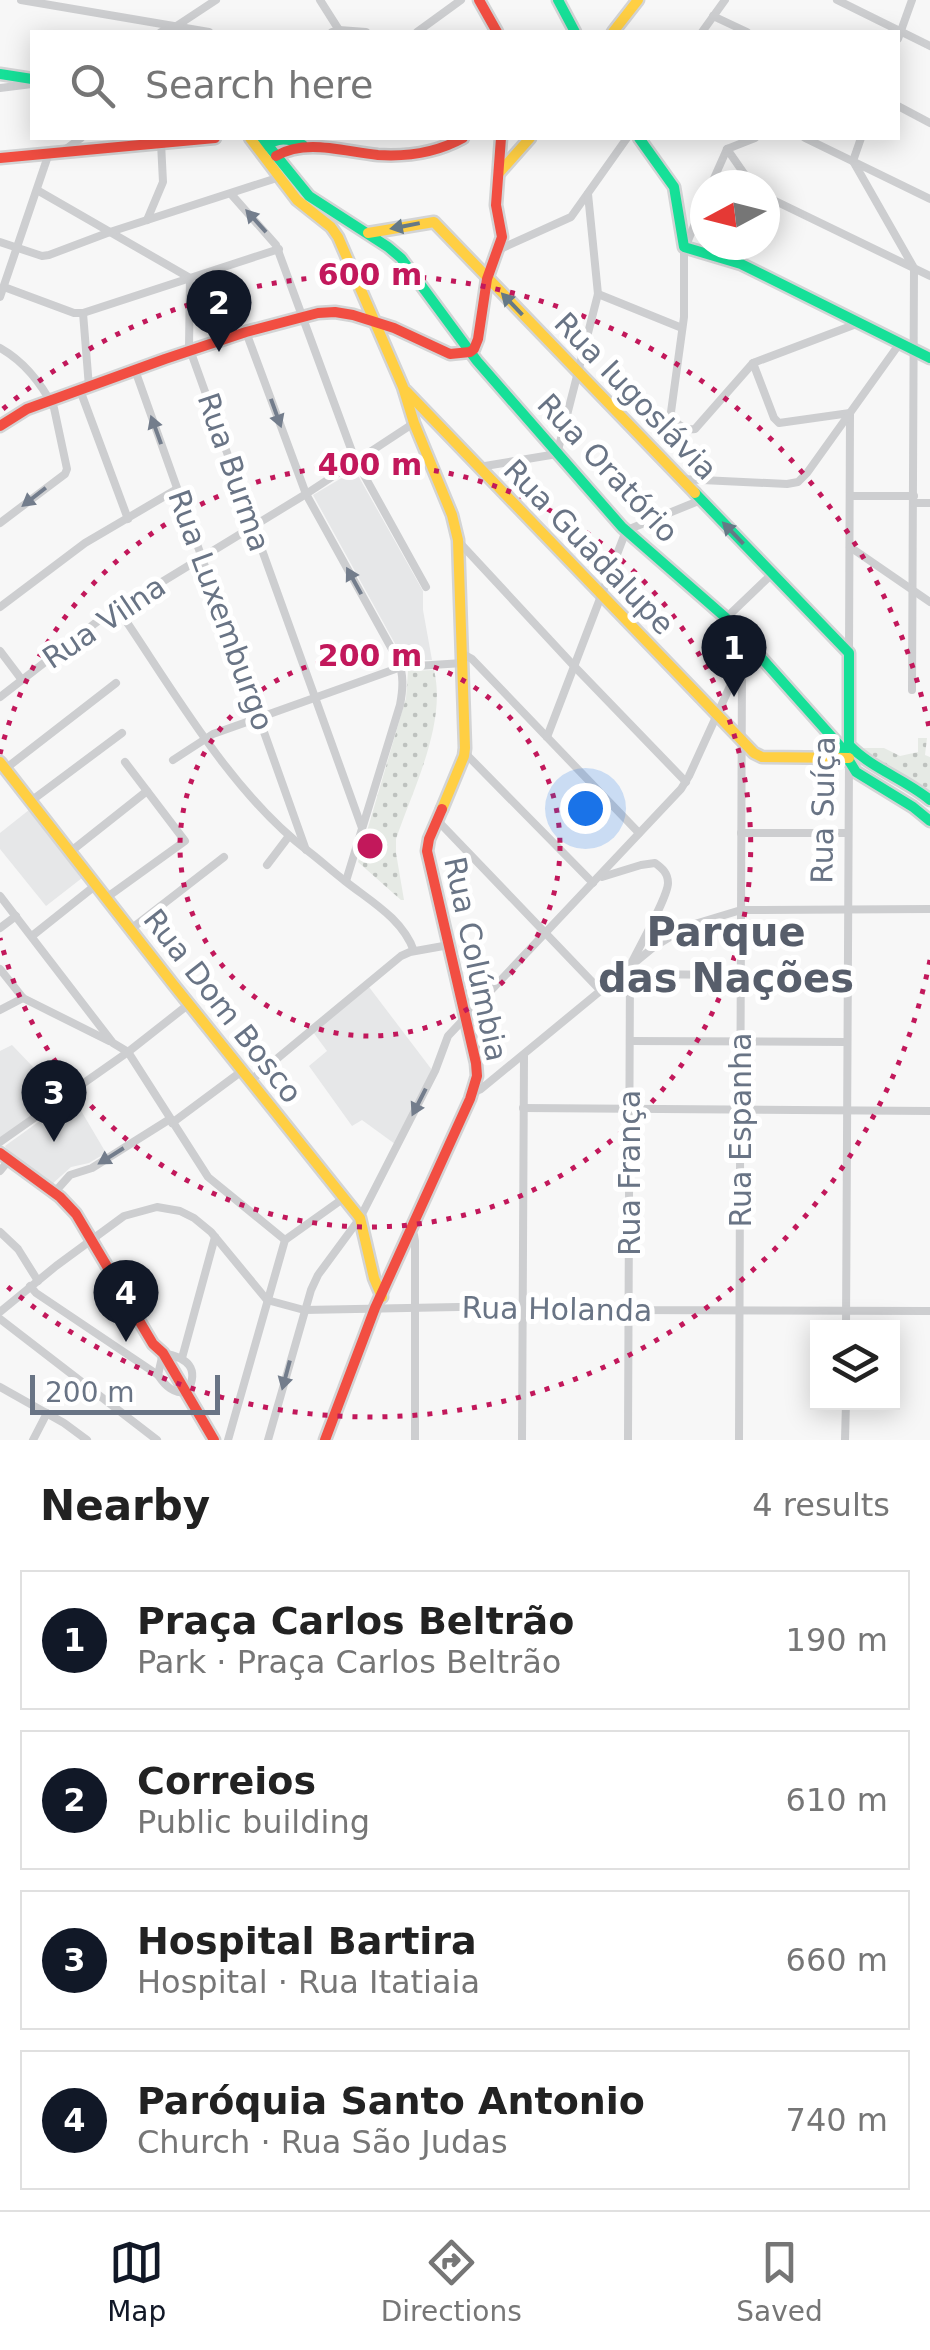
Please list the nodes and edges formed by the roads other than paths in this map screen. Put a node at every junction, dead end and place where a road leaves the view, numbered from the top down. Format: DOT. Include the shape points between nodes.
graph roads {
  1 [pos="21,0"];
  2 [pos="216,0"];
  3 [pos="320,0"];
  4 [pos="461,0"];
  5 [pos="479,0"];
  6 [pos="558,0"];
  7 [pos="638,0"];
  8 [pos="725,0"];
  9 [pos="837,0"];
  10 [pos="912,0"];
  11 [pos="714,16"];
  12 [pos="176,27"];
  13 [pos="167,30"];
  14 [pos="196,30"];
  15 [pos="335,30"];
  16 [pos="421,30"];
  17 [pos="496,30"];
  18 [pos="574,30"];
  19 [pos="614,30"];
  20 [pos="704,30"];
  21 [pos="742,30"];
  22 [pos="890,30"];
  23 [pos="900,32"];
  24 [pos="900,35"];
  25 [pos="930,46"];
  26 [pos="0,74"];
  27 [pos="30,81"];
  28 [pos="30,81"];
  29 [pos="0,88"];
  30 [pos="900,107"];
  31 [pos="930,123"];
  32 [pos="80,140"];
  33 [pos="85,140"];
  34 [pos="192,140"];
  35 [pos="291,140"];
  36 [pos="455,140"];
  37 [pos="501,140"];
  38 [pos="528,140"];
  39 [pos="626,140"];
  40 [pos="640,140"];
  41 [pos="751,140"];
  42 [pos="809,140"];
  43 [pos="860,140"];
  44 [pos="256,142"];
  45 [pos="160,143"];
  46 [pos="307,147"];
  47 [pos="91,149"];
  48 [pos="727,149"];
  49 [pos="55,153"];
  50 [pos="276,156"];
  51 [pos="0,158"];
  52 [pos="853,161"];
  53 [pos="718,170"];
  54 [pos="742,170"];
  55 [pos="498,174"];
  56 [pos="280,177"];
  57 [pos="37,190"];
  58 [pos="231,194"];
  59 [pos="588,194"];
  60 [pos="930,199"];
  61 [pos="780,203"];
  62 [pos="498,216"];
  63 [pos="148,220"];
  64 [pos="110,232"];
  65 [pos="368,233"];
  66 [pos="690,234"];
  67 [pos="0,242"];
  68 [pos="517,242"];
  69 [pos="17,248"];
  70 [pos="684,248"];
  71 [pos="278,250"];
  72 [pos="498,250"];
  73 [pos="914,268"];
  74 [pos="930,276"];
  75 [pos="190,278"];
  76 [pos="487,279"];
  77 [pos="4,287"];
  78 [pos="598,294"];
  79 [pos="0,298"];
  80 [pos="83,313"];
  81 [pos="303,316"];
  82 [pos="374,322"];
  83 [pos="860,323"];
  84 [pos="682,328"];
  85 [pos="246,332"];
  86 [pos="900,343"];
  87 [pos="0,348"];
  88 [pos="466,348"];
  89 [pos="190,350"];
  90 [pos="914,350"];
  91 [pos="930,358"];
  92 [pos="753,363"];
  93 [pos="135,370"];
  94 [pos="578,372"];
  95 [pos="403,387"];
  96 [pos="85,389"];
  97 [pos="50,401"];
  98 [pos="850,413"];
  99 [pos="426,414"];
  100 [pos="414,422"];
  101 [pos="0,426"];
  102 [pos="557,454"];
  103 [pos="356,462"];
  104 [pos="478,467"];
  105 [pos="681,479"];
  106 [pos="177,489"];
  107 [pos="306,494"];
  108 [pos="850,496"];
  109 [pos="702,500"];
  110 [pos="914,500"];
  111 [pos="930,503"];
  112 [pos="128,519"];
  113 [pos="0,523"];
  114 [pos="252,526"];
  115 [pos="627,532"];
  116 [pos="458,540"];
  117 [pos="850,548"];
  118 [pos="202,557"];
  119 [pos="772,574"];
  120 [pos="426,587"];
  121 [pos="912,591"];
  122 [pos="601,595"];
  123 [pos="930,602"];
  124 [pos="0,608"];
  125 [pos="118,609"];
  126 [pos="726,618"];
  127 [pos="744,639"];
  128 [pos="0,651"];
  129 [pos="849,653"];
  130 [pos="463,658"];
  131 [pos="574,666"];
  132 [pos="401,667"];
  133 [pos="22,680"];
  134 [pos="738,680"];
  135 [pos="116,683"];
  136 [pos="912,690"];
  137 [pos="316,696"];
  138 [pos="0,697"];
  139 [pos="717,715"];
  140 [pos="260,716"];
  141 [pos="122,733"];
  142 [pos="206,737"];
  143 [pos="547,737"];
  144 [pos="742,740"];
  145 [pos="849,745"];
  146 [pos="464,753"];
  147 [pos="762,758"];
  148 [pos="850,758"];
  149 [pos="173,760"];
  150 [pos="742,761"];
  151 [pos="125,762"];
  152 [pos="3,765"];
  153 [pos="686,782"];
  154 [pos="147,791"];
  155 [pos="930,800"];
  156 [pos="31,802"];
  157 [pos="437,820"];
  158 [pos="930,821"];
  159 [pos="362,828"];
  160 [pos="639,832"];
  161 [pos="741,833"];
  162 [pos="848,834"];
  163 [pos="289,836"];
  164 [pos="306,850"];
  165 [pos="70,852"];
  166 [pos="224,858"];
  167 [pos="267,864"];
  168 [pos="346,881"];
  169 [pos="596,881"];
  170 [pos="96,885"];
  171 [pos="0,896"];
  172 [pos="106,898"];
  173 [pos="847,909"];
  174 [pos="930,909"];
  175 [pos="741,910"];
  176 [pos="16,916"];
  177 [pos="0,928"];
  178 [pos="130,929"];
  179 [pos="546,934"];
  180 [pos="32,936"];
  181 [pos="449,945"];
  182 [pos="414,951"];
  183 [pos="0,969"];
  184 [pos="630,970"];
  185 [pos="740,976"];
  186 [pos="847,976"];
  187 [pos="600,990"];
  188 [pos="23,998"];
  189 [pos="189,1004"];
  190 [pos="0,1010"];
  191 [pos="466,1019"];
  192 [pos="630,1041"];
  193 [pos="740,1042"];
  194 [pos="847,1042"];
  195 [pos="114,1043"];
  196 [pos="128,1052"];
  197 [pos="520,1058"];
  198 [pos="242,1071"];
  199 [pos="476,1080"];
  200 [pos="492,1080"];
  201 [pos="250,1082"];
  202 [pos="472,1093"];
  203 [pos="524,1108"];
  204 [pos="629,1109"];
  205 [pos="740,1110"];
  206 [pos="846,1110"];
  207 [pos="930,1110"];
  208 [pos="171,1121"];
  209 [pos="0,1142"];
  210 [pos="4,1156"];
  211 [pos="0,1171"];
  212 [pos="54,1193"];
  213 [pos="344,1198"];
  214 [pos="360,1218"];
  215 [pos="0,1232"];
  216 [pos="412,1234"];
  217 [pos="215,1237"];
  218 [pos="93,1240"];
  219 [pos="285,1240"];
  220 [pos="34,1284"];
  221 [pos="268,1300"];
  222 [pos="4,1301"];
  223 [pos="380,1303"];
  224 [pos="415,1306"];
  225 [pos="522,1306"];
  226 [pos="304,1310"];
  227 [pos="628,1310"];
  228 [pos="740,1311"];
  229 [pos="846,1311"];
  230 [pos="930,1311"];
  231 [pos="0,1316"];
  232 [pos="846,1320"];
  233 [pos="162,1353"];
  234 [pos="182,1358"];
  235 [pos="158,1375"];
  236 [pos="0,1386"];
  237 [pos="187,1393"];
  238 [pos="846,1410"];
  239 [pos="47,1413"];
  240 [pos="33,1440"];
  241 [pos="87,1440"];
  242 [pos="158,1440"];
  243 [pos="214,1440"];
  244 [pos="228,1440"];
  245 [pos="268,1440"];
  246 [pos="325,1440"];
  247 [pos="415,1440"];
  248 [pos="522,1440"];
  249 [pos="628,1440"];
  250 [pos="739,1440"];
  251 [pos="845,1440"];
  1 -- 12 [label="street"];
  2 -- 12 [label="street"];
  3 -- 15 [label="street"];
  4 -- 16 [label="street"];
  5 -- 17 [label="main road"];
  6 -- 18 [label="main road"];
  7 -- 19 [label="main road"];
  8 -- 11 [label="street"];
  9 -- 22 [label="street"];
  10 -- 23 [label="street"];
  11 -- 20 [label="street"];
  11 -- 21 [label="street"];
  12 -- 13 [label="street"];
  12 -- 14 [label="street"];
  24 -- 25 [label="street"];
  26 -- 27 [label="main road"];
  28 -- 29 [label="street"];
  30 -- 31 [label="street"];
  32 -- 49 [label="street"];
  33 -- 47 [label="street"];
  34 -- 45 [label="main road"];
  35 -- 46 [label="main road"];
  36 -- 46 [label="main road" via="410,156"];
  37 -- 55 [label="main road"];
  38 -- 55 [label="main road"];
  39 -- 59 [label="street"];
  40 -- 70 [label="main road" via="674,187"];
  41 -- 48 [label="street"];
  42 -- 52 [label="street"];
  43 -- 52 [label="street"];
  44 -- 50 [label="main road, Rua Oratório"];
  44 -- 56 [label="main road, Rua Colúmbia"];
  45 -- 47 [label="main road"];
  45 -- 63 [label="street" via="163,182"];
  46 -- 50 [label="main road"];
  47 -- 49 [label="main road"];
  48 -- 53 [label="street"];
  48 -- 54 [label="street"];
  49 -- 51 [label="main road"];
  49 -- 57 [label="street"];
  50 -- 65 [label="main road, Rua Oratório" via="309,196"];
  52 -- 60 [label="street"];
  52 -- 73 [label="street"];
  55 -- 62 [label="main road"];
  56 -- 58 [label="street"];
  56 -- 82 [label="main road, Rua Colúmbia" via="335,231"];
  57 -- 64 [label="street"];
  57 -- 69 [label="street"];
  58 -- 63 [label="street"];
  71 -- 58 [label="street, one-way"];
  59 -- 68 [label="street" via="568,219"];
  59 -- 78 [label="street"];
  61 -- 73 [label="street"];
  62 -- 68 [label="street"];
  62 -- 72 [label="main road"];
  63 -- 64 [label="street"];
  64 -- 69 [label="street" via="49,255"];
  64 -- 75 [label="street"];
  76 -- 65 [label="main road, Rua Iugoslávia, one-way" via="434,222"];
  65 -- 88 [label="main road, Rua Oratório" via="401,258"];
  66 -- 70 [label="street"];
  67 -- 69 [label="street"];
  68 -- 72 [label="street"];
  69 -- 77 [label="street"];
  70 -- 83 [label="main road" via="741,264"];
  70 -- 84 [label="street"];
  71 -- 75 [label="street"];
  71 -- 81 [label="street"];
  72 -- 76 [label="main road"];
  73 -- 74 [label="street"];
  73 -- 90 [label="street"];
  75 -- 80 [label="street"];
  75 -- 89 [label="street, Rua Burma"];
  76 -- 88 [label="main road" via="481,323"];
  94 -- 76 [label="main road, Rua Iugoslávia, one-way"];
  77 -- 79 [label="street"];
  77 -- 80 [label="street"];
  78 -- 84 [label="street"];
  78 -- 94 [label="street"];
  80 -- 96 [label="street"];
  81 -- 82 [label="main road" via="336,312"];
  81 -- 85 [label="main road"];
  81 -- 103 [label="street"];
  82 -- 88 [label="main road" via="434,346"];
  82 -- 95 [label="main road, Rua Colúmbia"];
  83 -- 86 [label="main road"];
  83 -- 92 [label="street"];
  84 -- 92 [label="street" via="671,412 690,430"];
  85 -- 89 [label="main road"];
  85 -- 107 [label="street, one-way"];
  86 -- 90 [label="main road"];
  86 -- 98 [label="street"];
  87 -- 97 [label="street" via="24,364"];
  88 -- 102 [label="main road, Rua Oratório"];
  89 -- 93 [label="main road"];
  89 -- 114 [label="street, Rua Burma"];
  90 -- 91 [label="main road"];
  90 -- 110 [label="street"];
  92 -- 98 [label="street" via="779,423"];
  93 -- 96 [label="main road"];
  106 -- 93 [label="street, Rua Luxemburgo, one-way"];
  94 -- 102 [label="street"];
  94 -- 105 [label="main road, Rua Iugoslávia"];
  95 -- 99 [label="main road, Rua Guadalupe"];
  95 -- 100 [label="main road, Rua Colúmbia"];
  96 -- 97 [label="main road"];
  96 -- 112 [label="street"];
  97 -- 101 [label="main road"];
  97 -- 113 [label="street, one-way" via="65,474"];
  98 -- 105 [label="street" via="798,482"];
  98 -- 108 [label="street, Rua Suíça"];
  99 -- 100 [label="main road"];
  99 -- 104 [label="main road, Rua Guadalupe"];
  100 -- 103 [label="street, Rua Vilna"];
  100 -- 116 [label="main road, Rua Colúmbia"];
  102 -- 104 [label="street"];
  102 -- 115 [label="main road, Rua Oratório"];
  103 -- 107 [label="street, Rua Vilna"];
  103 -- 120 [label="street"];
  104 -- 122 [label="main road, Rua Guadalupe"];
  105 -- 109 [label="main road, Rua Iugoslávia"];
  106 -- 112 [label="street"];
  106 -- 118 [label="street, Rua Luxemburgo"];
  107 -- 114 [label="street, Rua Vilna"];
  132 -- 107 [label="street, one-way"];
  108 -- 110 [label="street"];
  108 -- 117 [label="street, Rua Suíça"];
  109 -- 115 [label="street"];
  119 -- 109 [label="main road, Rua Iugoslávia, one-way"];
  110 -- 111 [label="street"];
  110 -- 121 [label="street"];
  112 -- 124 [label="street"];
  114 -- 118 [label="street, Rua Vilna"];
  114 -- 137 [label="street, Rua Burma"];
  115 -- 122 [label="street"];
  115 -- 126 [label="main road, Rua Oratório"];
  116 -- 130 [label="main road, Rua Colúmbia"];
  116 -- 131 [label="street"];
  117 -- 121 [label="street"];
  117 -- 129 [label="street, Rua Suíça"];
  118 -- 125 [label="street, Rua Vilna"];
  118 -- 140 [label="street, Rua Luxemburgo"];
  119 -- 126 [label="street"];
  119 -- 129 [label="main road, Rua Iugoslávia"];
  121 -- 123 [label="street"];
  121 -- 136 [label="street"];
  122 -- 131 [label="street"];
  122 -- 139 [label="main road, Rua Guadalupe"];
  125 -- 133 [label="street, Rua Vilna"];
  125 -- 142 [label="street"];
  126 -- 127 [label="main road, Rua Oratório"];
  127 -- 134 [label="street, Rua Espanha"];
  127 -- 148 [label="main road, Rua Oratório"];
  128 -- 133 [label="street"];
  129 -- 145 [label="main road, Rua Suíça"];
  130 -- 132 [label="street"];
  130 -- 143 [label="street" via="472,659"];
  130 -- 146 [label="main road, Rua Colúmbia"];
  131 -- 143 [label="street"];
  131 -- 153 [label="street"];
  132 -- 137 [label="street"];
  132 -- 159 [label="street" via="401,697"];
  133 -- 138 [label="street, Rua Vilna"];
  134 -- 139 [label="street"];
  134 -- 144 [label="street, Rua Espanha"];
  135 -- 152 [label="street"];
  137 -- 140 [label="street"];
  137 -- 159 [label="street, Rua Burma"];
  139 -- 144 [label="main road, Rua Guadalupe"];
  139 -- 153 [label="street"];
  140 -- 142 [label="street"];
  140 -- 164 [label="street, Rua Luxemburgo"];
  141 -- 156 [label="street"];
  142 -- 149 [label="street"];
  142 -- 163 [label="street" via="256,805"];
  143 -- 160 [label="street"];
  144 -- 147 [label="main road, Rua Guadalupe"];
  144 -- 150 [label="street, Rua Espanha"];
  145 -- 148 [label="street, Rua Suíça"];
  145 -- 155 [label="main road"];
  146 -- 157 [label="main road, Rua Colúmbia"];
  146 -- 169 [label="street"];
  147 -- 148 [label="main road"];
  147 -- 150 [label="main road"];
  148 -- 158 [label="main road, Rua Oratório" via="860,776"];
  148 -- 162 [label="street, Rua Suíça"];
  150 -- 161 [label="street, Rua Espanha"];
  151 -- 154 [label="street"];
  152 -- 156 [label="main road, Rua Dom Bosco"];
  153 -- 160 [label="street"];
  154 -- 165 [label="street"];
  154 -- 172 [label="street" via="184,843"];
  156 -- 165 [label="main road, Rua Dom Bosco"];
  157 -- 179 [label="street"];
  157 -- 181 [label="main road, Rua Colúmbia" via="427,851"];
  159 -- 168 [label="street"];
  160 -- 169 [label="street"];
  161 -- 162 [label="street"];
  161 -- 175 [label="street, Rua Espanha"];
  162 -- 173 [label="street, Rua Suíça"];
  163 -- 164 [label="street"];
  163 -- 167 [label="street"];
  164 -- 168 [label="street"];
  165 -- 170 [label="main road, Rua Dom Bosco"];
  166 -- 178 [label="street"];
  168 -- 182 [label="street" via="400,926"];
  169 -- 179 [label="street"];
  169 -- 184 [label="street" via="652,863 667,878"];
  170 -- 172 [label="main road, Rua Dom Bosco"];
  170 -- 180 [label="street"];
  171 -- 176 [label="street"];
  172 -- 178 [label="main road, Rua Dom Bosco"];
  173 -- 174 [label="street"];
  173 -- 175 [label="street"];
  173 -- 186 [label="street, Rua Suíça"];
  175 -- 184 [label="street" via="678,931"];
  175 -- 185 [label="street, Rua Espanha"];
  176 -- 177 [label="street"];
  176 -- 180 [label="street"];
  178 -- 189 [label="main road, Rua Dom Bosco"];
  179 -- 187 [label="street"];
  179 -- 191 [label="street"];
  180 -- 195 [label="street"];
  181 -- 182 [label="street"];
  181 -- 191 [label="main road, Rua Colúmbia"];
  182 -- 201 [label="street"];
  183 -- 188 [label="street"];
  184 -- 185 [label="street"];
  184 -- 187 [label="street"];
  184 -- 192 [label="street, Rua França"];
  185 -- 186 [label="street"];
  185 -- 193 [label="street, Rua Espanha"];
  186 -- 194 [label="street, Rua Suíça"];
  187 -- 197 [label="street"];
  188 -- 190 [label="street"];
  188 -- 195 [label="street"];
  189 -- 196 [label="street"];
  189 -- 198 [label="main road, Rua Dom Bosco"];
  191 -- 199 [label="main road, Rua Colúmbia"];
  191 -- 214 [label="street, one-way" via="448,1036"];
  192 -- 193 [label="street"];
  192 -- 204 [label="street, Rua França"];
  193 -- 194 [label="street"];
  193 -- 205 [label="street, Rua Espanha"];
  194 -- 206 [label="street, Rua Suíça"];
  195 -- 196 [label="street"];
  196 -- 208 [label="street"];
  196 -- 209 [label="street"];
  197 -- 200 [label="street"];
  197 -- 203 [label="street"];
  198 -- 201 [label="main road, Rua Dom Bosco"];
  198 -- 208 [label="street"];
  199 -- 200 [label="street"];
  199 -- 202 [label="main road, Rua Colúmbia"];
  200 -- 202 [label="street"];
  201 -- 213 [label="main road, Rua Dom Bosco"];
  202 -- 216 [label="main road, Rua Colúmbia"];
  203 -- 204 [label="street"];
  203 -- 225 [label="street"];
  204 -- 205 [label="street"];
  204 -- 227 [label="street, Rua França"];
  205 -- 206 [label="street"];
  205 -- 228 [label="street, Rua Espanha"];
  206 -- 207 [label="street"];
  206 -- 229 [label="street, Rua Suíça"];
  208 -- 212 [label="street, one-way" via="70,1175"];
  208 -- 219 [label="street" via="208,1177"];
  210 -- 211 [label="street"];
  210 -- 212 [label="main road"];
  212 -- 218 [label="main road"];
  213 -- 214 [label="main road, Rua Dom Bosco"];
  213 -- 219 [label="street"];
  214 -- 223 [label="main road, Rua Dom Bosco"];
  214 -- 226 [label="street" via="318,1276"];
  215 -- 220 [label="street" via="18,1249"];
  216 -- 223 [label="main road, Rua Colúmbia"];
  216 -- 224 [label="street"];
  217 -- 218 [label="street" via="187,1214 157,1207 131,1213"];
  217 -- 221 [label="street"];
  217 -- 234 [label="street"];
  218 -- 220 [label="street"];
  218 -- 233 [label="main road"];
  219 -- 221 [label="street"];
  220 -- 222 [label="street"];
  220 -- 235 [label="street" via="36,1293"];
  221 -- 226 [label="street, Rua Holanda"];
  221 -- 244 [label="street"];
  222 -- 231 [label="street"];
  223 -- 224 [label="street, Rua Holanda"];
  223 -- 226 [label="street, Rua Holanda"];
  223 -- 246 [label="main road, Rua Colúmbia"];
  224 -- 225 [label="street, Rua Holanda"];
  224 -- 247 [label="street"];
  225 -- 227 [label="street, Rua Holanda"];
  225 -- 248 [label="street"];
  226 -- 245 [label="street, one-way"];
  227 -- 228 [label="street, Rua Holanda"];
  227 -- 249 [label="street, Rua França"];
  228 -- 229 [label="street, Rua Holanda"];
  228 -- 250 [label="street, Rua Espanha"];
  229 -- 230 [label="street, Rua Holanda"];
  229 -- 232 [label="street, Rua Suíça"];
  231 -- 242 [label="street"];
  233 -- 234 [label="street"];
  233 -- 235 [label="street"];
  233 -- 237 [label="main road"];
  234 -- 237 [label="street" via="193,1380"];
  235 -- 237 [label="street" via="168,1388"];
  236 -- 239 [label="street"];
  237 -- 243 [label="main road"];
  238 -- 251 [label="street"];
  239 -- 240 [label="street"];
  239 -- 241 [label="street"];
}
